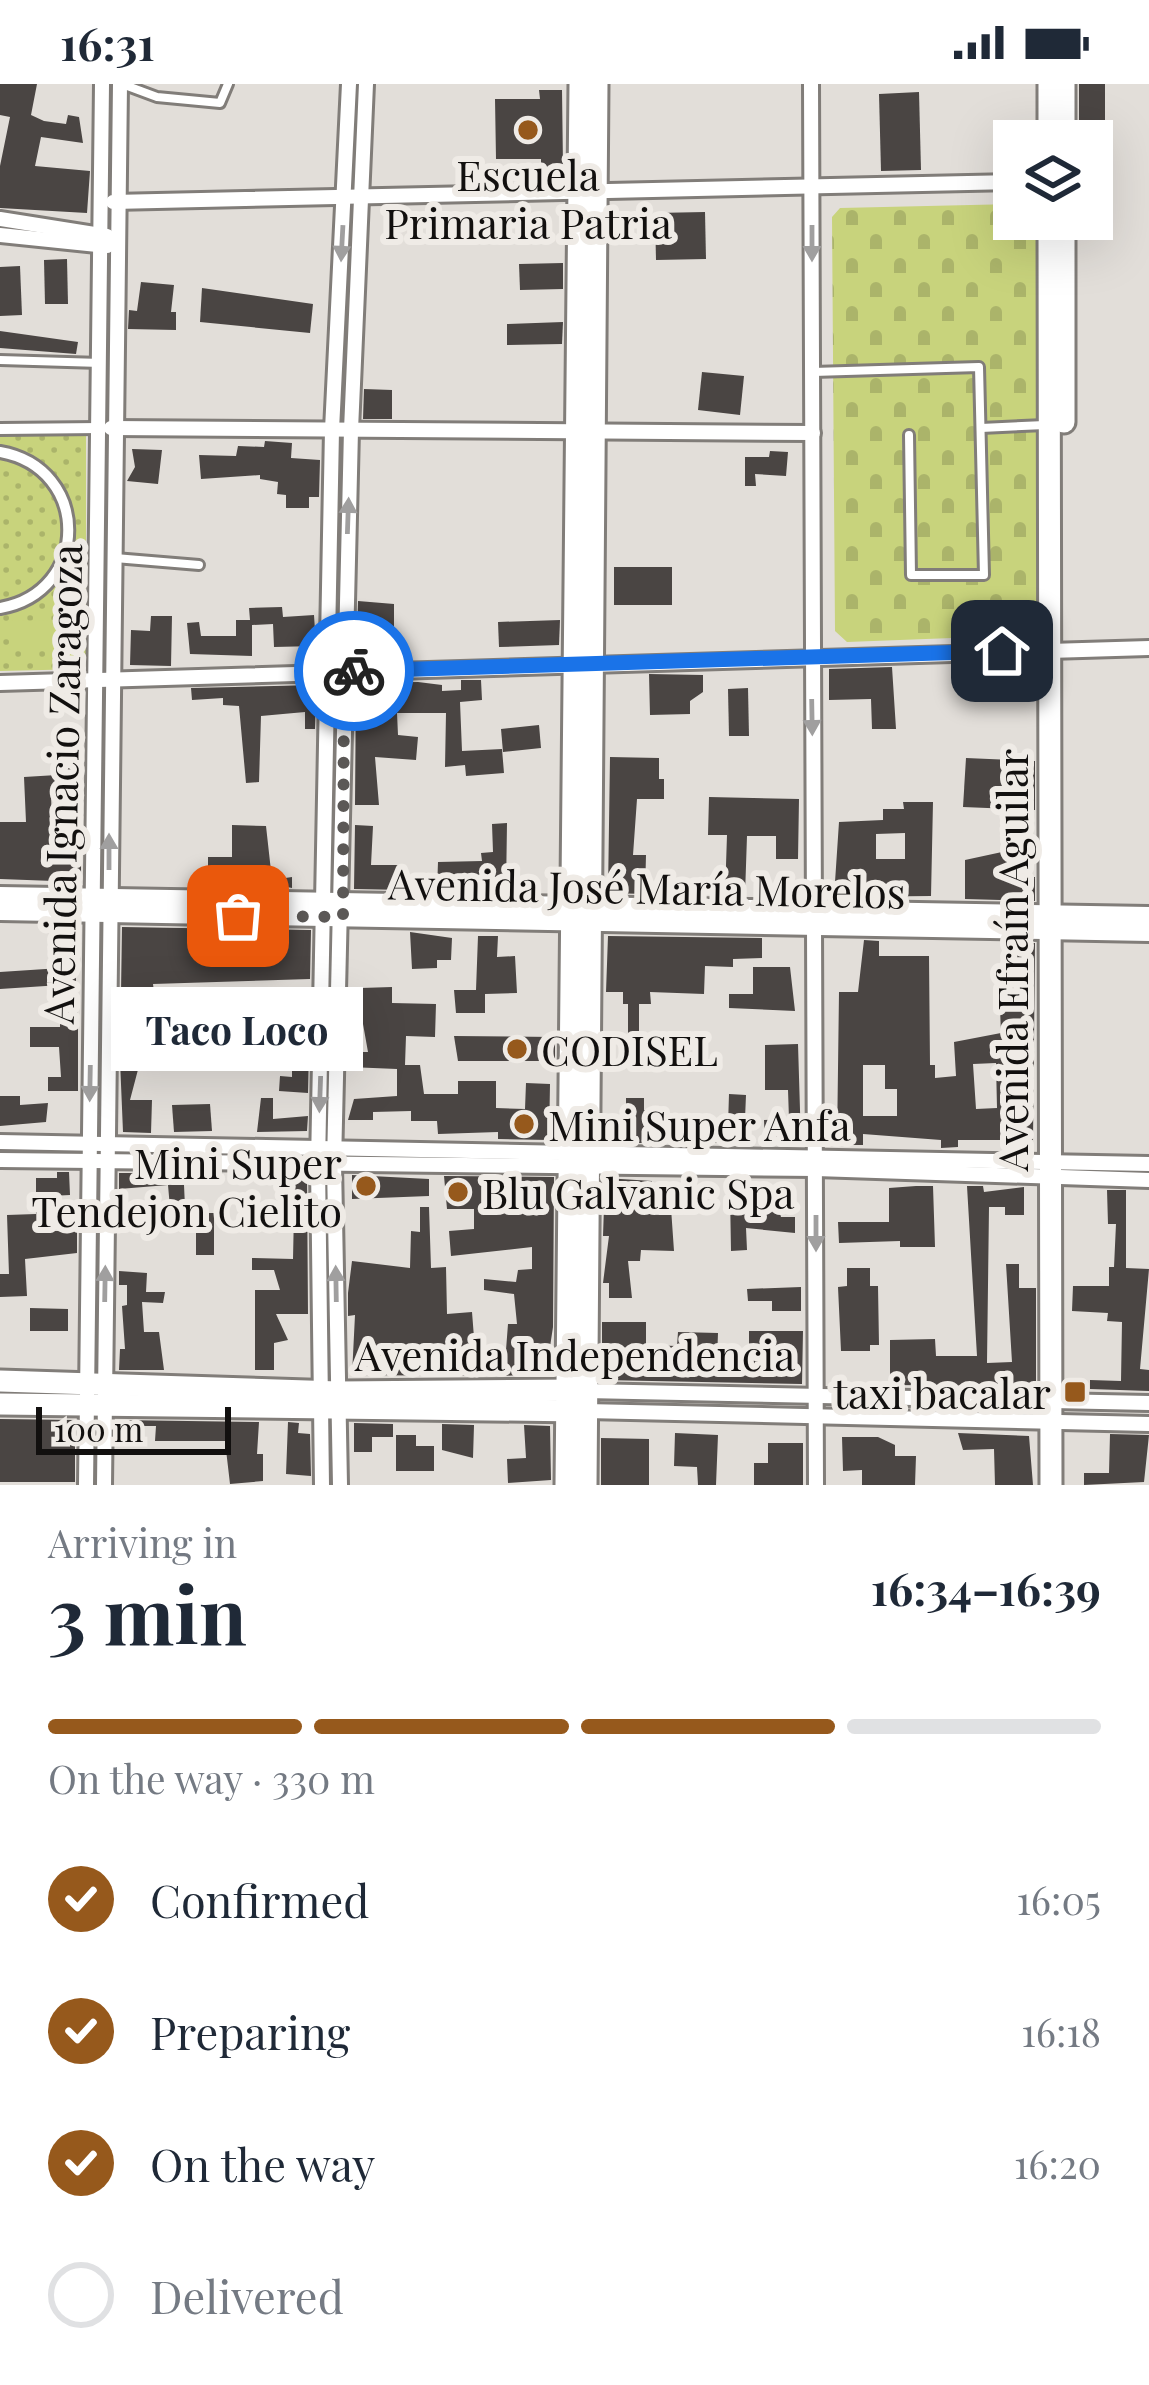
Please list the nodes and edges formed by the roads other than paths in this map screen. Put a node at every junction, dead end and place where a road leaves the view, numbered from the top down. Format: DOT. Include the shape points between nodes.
graph roads {
  1 [pos="228,84"];
  2 [pos="349,84"];
  3 [pos="366,84"];
  4 [pos="580,84"];
  5 [pos="597,84"];
  6 [pos="811,84"];
  7 [pos="1049,84"];
  8 [pos="1064,84"];
  9 [pos="120,89"];
  10 [pos="102,92"];
  11 [pos="1049,120"];
  12 [pos="1064,120"];
  13 [pos="993,183"];
  14 [pos="812,187"];
  15 [pos="587,192"];
  16 [pos="361,196"];
  17 [pos="344,197"];
  18 [pos="110,202"];
  19 [pos="0,219"];
  20 [pos="101,232"];
  21 [pos="0,235"];
  22 [pos="1050,240"];
  23 [pos="1063,240"];
  24 [pos="116,242"];
  25 [pos="101,250"];
  26 [pos="0,360"];
  27 [pos="108,363"];
  28 [pos="813,372"];
  29 [pos="1057,424"];
  30 [pos="108,428"];
  31 [pos="981,428"];
  32 [pos="0,429"];
  33 [pos="332,430"];
  34 [pos="351,430"];
  35 [pos="585,432"];
  36 [pos="812,433"];
  37 [pos="909,434"];
  38 [pos="0,452"];
  39 [pos="98,529"];
  40 [pos="71,530"];
  41 [pos="113,558"];
  42 [pos="199,565"];
  43 [pos="0,608"];
  44 [pos="1149,648"];
  45 [pos="1057,651"];
  46 [pos="811,658"];
  47 [pos="583,663"];
  48 [pos="337,672"];
  49 [pos="102,680"];
  50 [pos="0,683"];
  51 [pos="0,896"];
  52 [pos="100,905"];
  53 [pos="334,910"];
  54 [pos="0,911"];
  55 [pos="581,914"];
  56 [pos="1149,916"];
  57 [pos="817,918"];
  58 [pos="1057,923"];
  59 [pos="1149,932"];
  60 [pos="0,1142"];
  61 [pos="106,1144"];
  62 [pos="89,1145"];
  63 [pos="326,1157"];
  64 [pos="579,1159"];
  65 [pos="0,1160"];
  66 [pos="98,1162"];
  67 [pos="816,1162"];
  68 [pos="1149,1164"];
  69 [pos="1057,1172"];
  70 [pos="1149,1180"];
  71 [pos="5,1393"];
  72 [pos="816,1394"];
  73 [pos="96,1395"];
  74 [pos="903,1396"];
  75 [pos="1058,1399"];
  76 [pos="330,1401"];
  77 [pos="576,1401"];
  78 [pos="1149,1403"];
  79 [pos="814,1419"];
  80 [pos="903,1420"];
  81 [pos="1057,1423"];
  82 [pos="1149,1424"];
  83 [pos="86,1485"];
  84 [pos="104,1485"];
  85 [pos="322,1485"];
  86 [pos="340,1485"];
  87 [pos="566,1485"];
  88 [pos="586,1485"];
  89 [pos="816,1485"];
  90 [pos="1051,1485"];
  91 [pos="1064,1485"];
  1 -- 9 [label="lane" via="220,103"];
  2 -- 17 [label="street"];
  3 -- 16 [label="street"];
  4 -- 15 [label="main road"];
  5 -- 15 [label="main road"];
  6 -- 14 [label="street"];
  7 -- 11 [label="main road"];
  8 -- 12 [label="main road"];
  9 -- 10 [label="street"];
  9 -- 18 [label="street, Avenida Ignacio Zaragoza"];
  10 -- 18 [label="street, Avenida Ignacio Zaragoza"];
  13 -- 14 [label="street"];
  14 -- 15 [label="street"];
  14 -- 28 [label="street, one-way"];
  15 -- 16 [label="street"];
  15 -- 35 [label="main road"];
  16 -- 17 [label="street"];
  16 -- 34 [label="street"];
  17 -- 18 [label="street"];
  17 -- 33 [label="street, one-way"];
  18 -- 20 [label="street, Avenida Ignacio Zaragoza"];
  18 -- 24 [label="street, Avenida Ignacio Zaragoza"];
  19 -- 20 [label="street"];
  20 -- 24 [label="street"];
  20 -- 25 [label="street, Avenida Ignacio Zaragoza"];
  21 -- 25 [label="street"];
  22 -- 29 [label="main road, Avenida Efraín Aguilar"];
  23 -- 29 [label="main road, Avenida Efraín Aguilar"];
  24 -- 25 [label="street"];
  24 -- 27 [label="street, Avenida Ignacio Zaragoza"];
  25 -- 27 [label="street, Avenida Ignacio Zaragoza"];
  26 -- 27 [label="lane"];
  27 -- 30 [label="street, Avenida Ignacio Zaragoza"];
  28 -- 31 [label="lane" via="979,367"];
  28 -- 36 [label="street"];
  29 -- 31 [label="lane"];
  29 -- 45 [label="main road, Avenida Efraín Aguilar"];
  30 -- 32 [label="street"];
  30 -- 33 [label="street"];
  30 -- 39 [label="street, Avenida Ignacio Zaragoza"];
  30 -- 41 [label="street, Avenida Ignacio Zaragoza"];
  31 -- 37 [label="lane" via="984,575 911,575"];
  33 -- 34 [label="street"];
  33 -- 48 [label="street"];
  34 -- 35 [label="street"];
  48 -- 34 [label="street, one-way"];
  35 -- 36 [label="street"];
  35 -- 47 [label="main road"];
  36 -- 46 [label="street"];
  38 -- 40 [label="street" via="47,473 65,499"];
  39 -- 40 [label="street"];
  39 -- 49 [label="street, Avenida Ignacio Zaragoza"];
  40 -- 43 [label="street" via="65,561 47,587"];
  41 -- 42 [label="lane"];
  41 -- 49 [label="street, Avenida Ignacio Zaragoza"];
  44 -- 45 [label="street"];
  45 -- 46 [label="street"];
  45 -- 58 [label="main road, Avenida Efraín Aguilar"];
  46 -- 47 [label="street"];
  46 -- 57 [label="street, one-way"];
  47 -- 48 [label="street"];
  47 -- 55 [label="main road"];
  48 -- 49 [label="street"];
  48 -- 53 [label="street"];
  49 -- 50 [label="street"];
  49 -- 52 [label="street, Avenida Ignacio Zaragoza"];
  51 -- 52 [label="street, Avenida José María Morelos"];
  52 -- 53 [label="street, Avenida José María Morelos"];
  52 -- 54 [label="street, Avenida José María Morelos"];
  52 -- 61 [label="street, Avenida Ignacio Zaragoza"];
  52 -- 62 [label="street, Avenida Ignacio Zaragoza, one-way"];
  53 -- 55 [label="street, Avenida José María Morelos"];
  53 -- 63 [label="street"];
  55 -- 57 [label="street, Avenida José María Morelos"];
  55 -- 64 [label="main road"];
  56 -- 58 [label="street, Avenida José María Morelos"];
  57 -- 58 [label="street, Avenida José María Morelos"];
  57 -- 67 [label="street"];
  58 -- 59 [label="street, Avenida José María Morelos"];
  58 -- 69 [label="main road, Avenida Efraín Aguilar"];
  60 -- 62 [label="street"];
  61 -- 62 [label="street"];
  61 -- 63 [label="street"];
  61 -- 66 [label="street, Avenida Ignacio Zaragoza"];
  62 -- 66 [label="street, Avenida Ignacio Zaragoza"];
  63 -- 64 [label="street"];
  63 -- 66 [label="street"];
  63 -- 76 [label="street"];
  64 -- 67 [label="street"];
  64 -- 77 [label="main road"];
  65 -- 66 [label="street"];
  66 -- 73 [label="street, Avenida Ignacio Zaragoza"];
  67 -- 69 [label="street"];
  67 -- 72 [label="street, one-way"];
  68 -- 69 [label="street"];
  69 -- 70 [label="street"];
  69 -- 75 [label="main road, Avenida Efraín Aguilar"];
  71 -- 73 [label="main road, Avenida Independencia"];
  72 -- 74 [label="street, Avenida Independencia"];
  72 -- 77 [label="street, Avenida Independencia"];
  72 -- 79 [label="street"];
  73 -- 76 [label="main road, Avenida Independencia"];
  73 -- 83 [label="street, Avenida Ignacio Zaragoza"];
  73 -- 84 [label="street, Avenida Ignacio Zaragoza"];
  74 -- 75 [label="street, Avenida Independencia"];
  74 -- 80 [label="street"];
  75 -- 78 [label="street, Avenida Independencia"];
  75 -- 81 [label="main road, Avenida Efraín Aguilar"];
  76 -- 77 [label="main road, Avenida Independencia"];
  76 -- 85 [label="street"];
  76 -- 86 [label="street"];
  77 -- 79 [label="street, Avenida Independencia"];
  77 -- 87 [label="main road"];
  77 -- 88 [label="main road"];
  79 -- 80 [label="street, Avenida Independencia"];
  79 -- 89 [label="street"];
  80 -- 81 [label="street, Avenida Independencia"];
  81 -- 82 [label="street, Avenida Independencia"];
  81 -- 90 [label="main road, Avenida Efraín Aguilar"];
  81 -- 91 [label="main road, Avenida Efraín Aguilar"];
}
